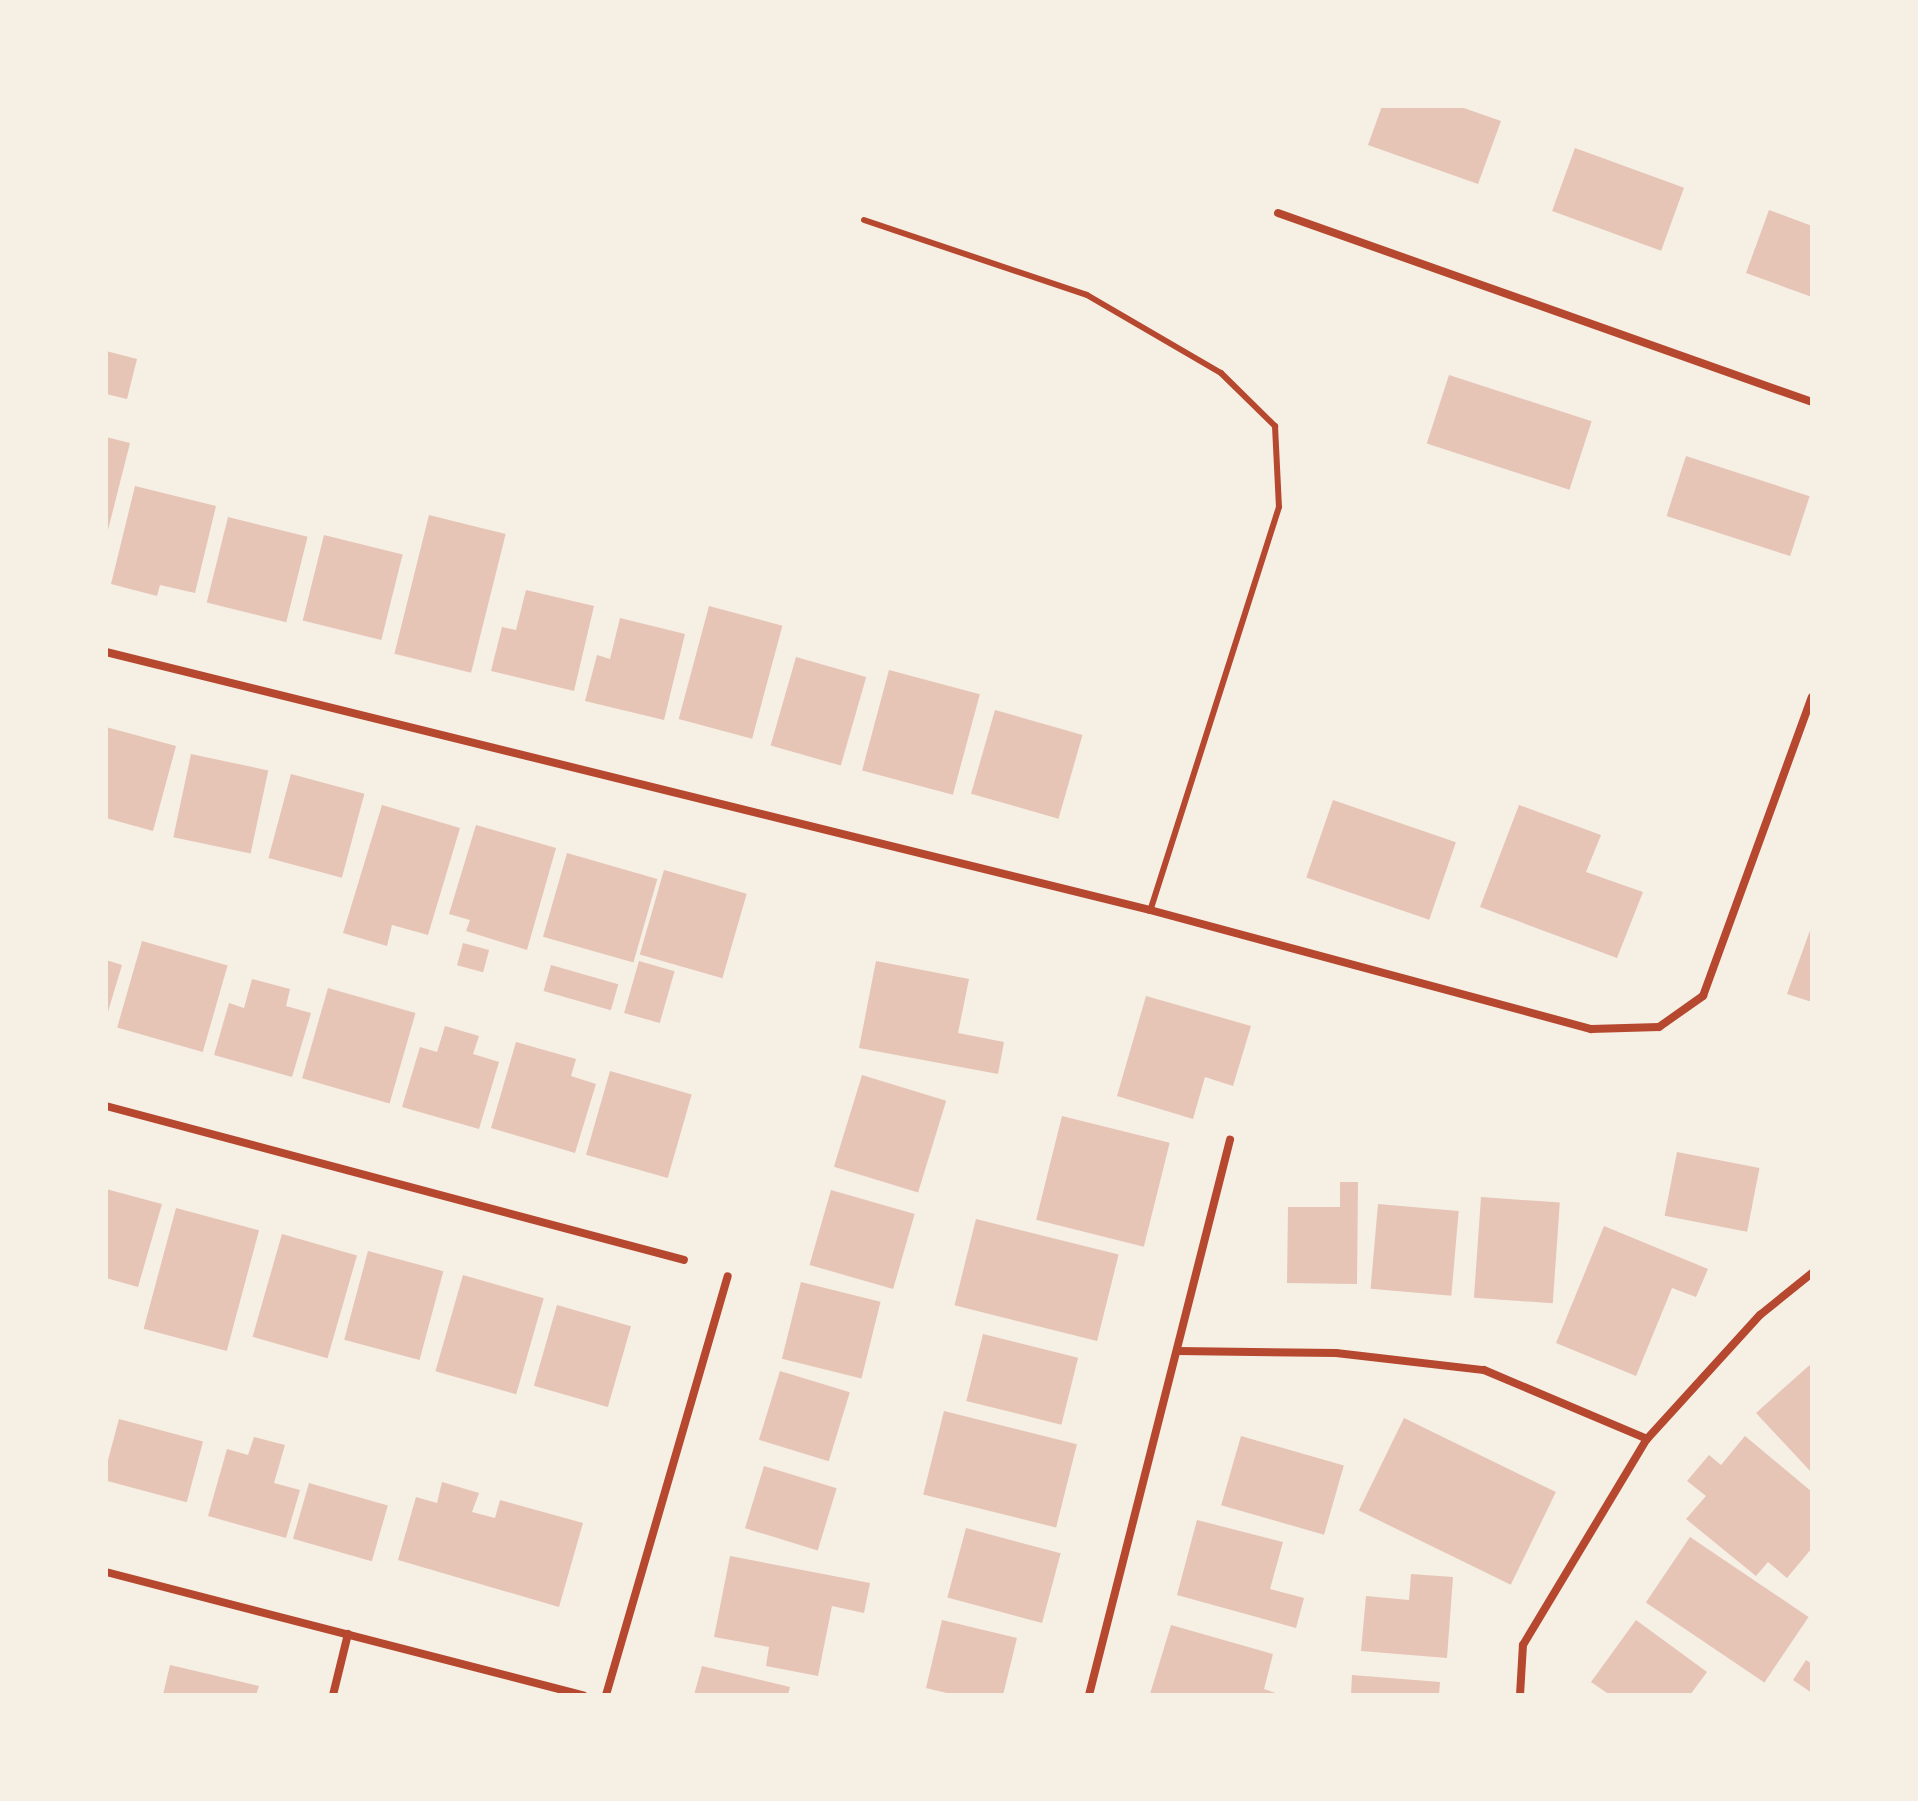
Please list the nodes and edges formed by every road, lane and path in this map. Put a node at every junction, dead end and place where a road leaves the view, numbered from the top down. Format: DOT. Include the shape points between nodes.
graph roads {
  1 [pos="1278,213"];
  2 [pos="864,220"];
  3 [pos="1812,402"];
  4 [pos="106,652"];
  5 [pos="1812,697"];
  6 [pos="1150,910"];
  7 [pos="106,1106"];
  8 [pos="1230,1140"];
  9 [pos="684,1260"];
  10 [pos="1812,1273"];
  11 [pos="728,1276"];
  12 [pos="1177,1351"];
  13 [pos="1647,1439"];
  14 [pos="106,1572"];
  15 [pos="348,1634"];
  16 [pos="333,1695"];
  17 [pos="583,1695"];
  18 [pos="606,1695"];
  19 [pos="1089,1695"];
  20 [pos="1520,1695"];
  1 -- 3 [label="street"];
  2 -- 6 [label="lane" via="1087,295 1221,373 1275,426 1279,507"];
  4 -- 6 [label="street"];
  5 -- 6 [label="street" via="1703,996 1659,1027 1591,1029"];
  7 -- 9 [label="street"];
  8 -- 12 [label="street"];
  10 -- 13 [label="street" via="1760,1315"];
  11 -- 18 [label="street"];
  12 -- 13 [label="street" via="1336,1353 1484,1370"];
  12 -- 19 [label="street"];
  13 -- 20 [label="street" via="1523,1645"];
  14 -- 15 [label="street"];
  15 -- 16 [label="street"];
  15 -- 17 [label="street"];
}
